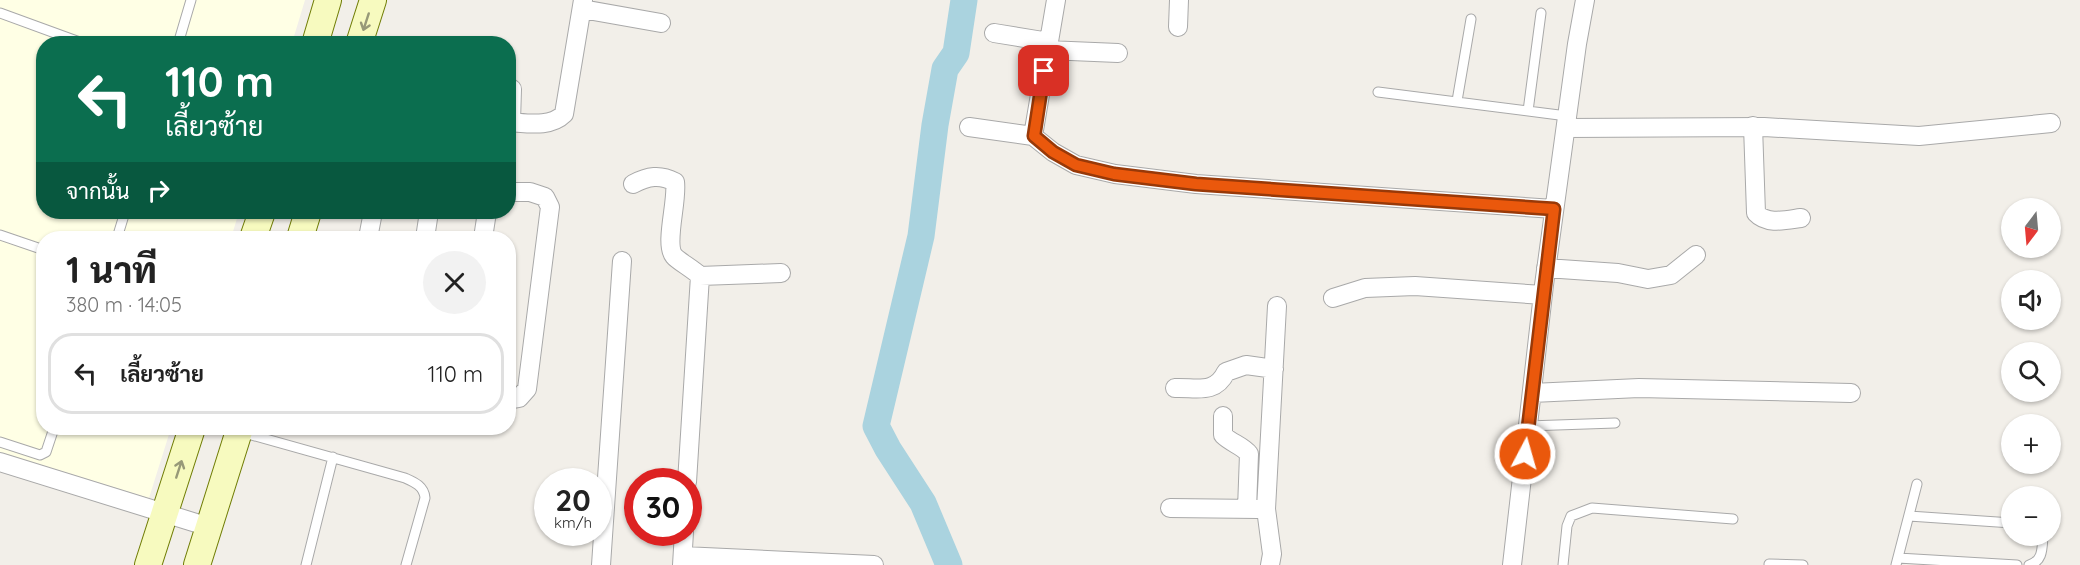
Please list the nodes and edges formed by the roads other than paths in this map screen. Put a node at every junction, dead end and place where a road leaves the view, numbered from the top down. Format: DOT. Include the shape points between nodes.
graph roads {
  1 [pos="192,0"];
  2 [pos="328,0"];
  3 [pos="373,0"];
  4 [pos="1056,0"];
  5 [pos="1179,0"];
  6 [pos="1586,0"];
  7 [pos="582,4"];
  8 [pos="0,13"];
  9 [pos="1541,13"];
  10 [pos="1471,19"];
  11 [pos="661,23"];
  12 [pos="1178,27"];
  13 [pos="993,33"];
  14 [pos="64,36"];
  15 [pos="181,36"];
  16 [pos="317,36"];
  17 [pos="362,36"];
  18 [pos="1048,46"];
  19 [pos="1118,53"];
  20 [pos="1378,92"];
  21 [pos="1457,101"];
  22 [pos="1528,111"];
  23 [pos="516,122"];
  24 [pos="1567,122"];
  25 [pos="2050,123"];
  26 [pos="1753,126"];
  27 [pos="969,128"];
  28 [pos="1034,136"];
  29 [pos="633,184"];
  30 [pos="516,192"];
  31 [pos="1554,209"];
  32 [pos="1801,218"];
  33 [pos="0,235"];
  34 [pos="36,247"];
  35 [pos="1696,255"];
  36 [pos="622,261"];
  37 [pos="1546,268"];
  38 [pos="781,273"];
  39 [pos="700,276"];
  40 [pos="1543,295"];
  41 [pos="1333,298"];
  42 [pos="1277,306"];
  43 [pos="1274,369"];
  44 [pos="1175,388"];
  45 [pos="1532,393"];
  46 [pos="1851,393"];
  47 [pos="516,399"];
  48 [pos="1223,416"];
  49 [pos="1615,423"];
  50 [pos="1528,426"];
  51 [pos="52,435"];
  52 [pos="190,435"];
  53 [pos="238,435"];
  54 [pos="257,435"];
  55 [pos="0,442"];
  56 [pos="333,457"];
  57 [pos="0,462"];
  58 [pos="688,468"];
  59 [pos="1917,484"];
  60 [pos="1170,508"];
  61 [pos="1247,509"];
  62 [pos="1266,509"];
  63 [pos="165,513"];
  64 [pos="1909,516"];
  65 [pos="1733,519"];
  66 [pos="2001,522"];
  67 [pos="209,527"];
  68 [pos="2042,546"];
  69 [pos="682,560"];
  70 [pos="1897,562"];
  71 [pos="1769,564"];
  72 [pos="148,565"];
  73 [pos="197,565"];
  74 [pos="306,565"];
  75 [pos="406,565"];
  76 [pos="601,565"];
  77 [pos="874,565"];
  78 [pos="1270,565"];
  79 [pos="1512,565"];
  80 [pos="1563,565"];
  81 [pos="1803,565"];
  82 [pos="2017,565"];
  83 [pos="2029,565"];
  1 -- 15 [label="lane"];
  2 -- 16 [label="street"];
  3 -- 17 [label="street, one-way"];
  4 -- 18 [label="street"];
  5 -- 12 [label="street"];
  6 -- 24 [label="street"];
  7 -- 11 [label="street"];
  7 -- 23 [label="street" via="564,114 550,123"];
  8 -- 14 [label="lane"];
  9 -- 22 [label="lane"];
  10 -- 21 [label="lane"];
  13 -- 18 [label="street"];
  18 -- 19 [label="street"];
  18 -- 28 [label="street"];
  20 -- 21 [label="lane"];
  21 -- 22 [label="lane"];
  22 -- 24 [label="lane"];
  24 -- 26 [label="street"];
  24 -- 31 [label="street"];
  25 -- 26 [label="street" via="1919,136"];
  26 -- 32 [label="street" via="1756,213 1761,219 1773,221"];
  27 -- 28 [label="street"];
  28 -- 31 [label="street" via="1076,165 1114,174 1196,184"];
  29 -- 39 [label="street" via="655,176 675,182 671,248 675,257"];
  30 -- 47 [label="street" via="545,197 550,207 527,389"];
  31 -- 37 [label="street"];
  33 -- 34 [label="lane"];
  35 -- 37 [label="street" via="1671,275 1648,279"];
  36 -- 76 [label="street"];
  37 -- 40 [label="street"];
  38 -- 39 [label="street"];
  39 -- 58 [label="street"];
  40 -- 41 [label="street" via="1415,286 1365,288"];
  40 -- 45 [label="street"];
  42 -- 43 [label="street"];
  43 -- 44 [label="street" via="1246,365 1226,372 1221,383 1211,387"];
  43 -- 62 [label="street"];
  45 -- 46 [label="street" via="1639,388"];
  45 -- 50 [label="street"];
  48 -- 61 [label="street" via="1223,435 1249,454"];
  49 -- 50 [label="lane"];
  50 -- 79 [label="street"];
  51 -- 55 [label="lane" via="46,452 40,455"];
  63 -- 52 [label="street, one-way"];
  53 -- 67 [label="street"];
  54 -- 56 [label="lane"];
  56 -- 74 [label="lane"];
  56 -- 75 [label="lane" via="405,478 425,493"];
  57 -- 63 [label="street"];
  59 -- 64 [label="lane"];
  60 -- 61 [label="street"];
  61 -- 62 [label="street"];
  62 -- 78 [label="street"];
  63 -- 67 [label="street"];
  63 -- 72 [label="street"];
  64 -- 66 [label="lane"];
  64 -- 70 [label="lane"];
  65 -- 80 [label="lane" via="1592,508 1571,516"];
  67 -- 73 [label="street"];
  68 -- 83 [label="lane" via="2041,556"];
  69 -- 77 [label="street"];
  70 -- 82 [label="lane"];
  71 -- 81 [label="lane"];
}
